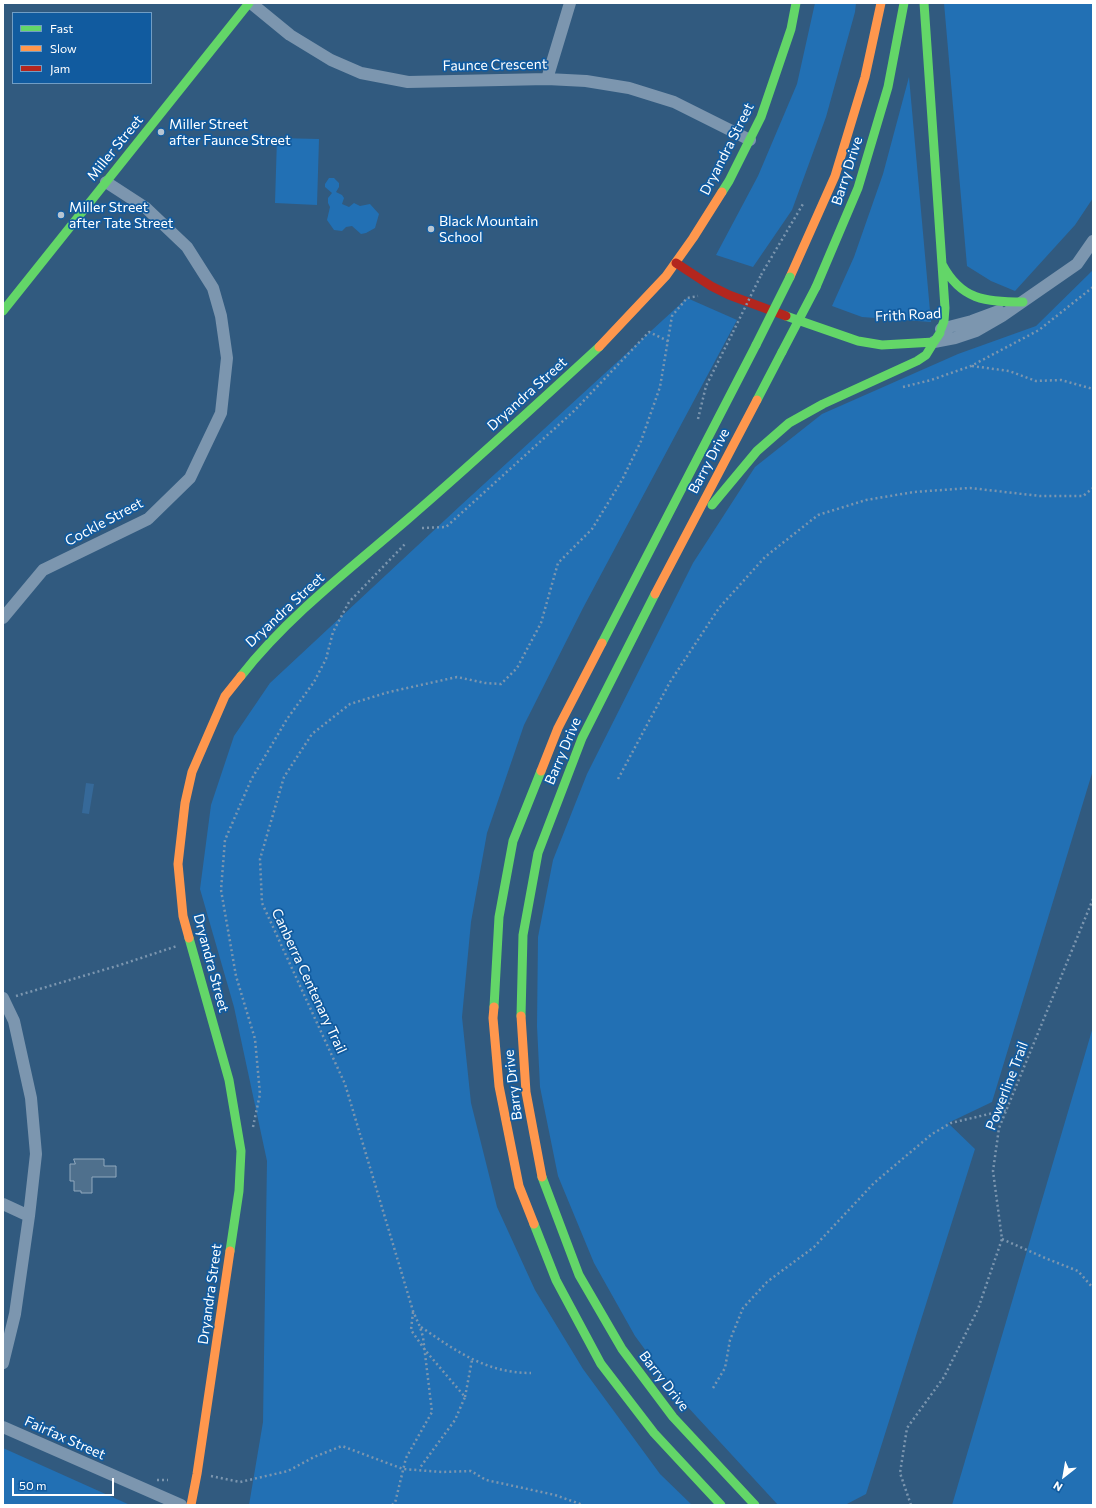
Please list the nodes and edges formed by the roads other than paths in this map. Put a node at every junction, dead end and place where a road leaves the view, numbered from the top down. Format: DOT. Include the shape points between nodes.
graph roads {
  1 [pos="250,3"];
  2 [pos="570,3"];
  3 [pos="796,3"];
  4 [pos="881,3"];
  5 [pos="904,3"];
  6 [pos="924,3"];
  7 [pos="548,79"];
  8 [pos="750,140"];
  9 [pos="106,182"];
  10 [pos="1093,242"];
  11 [pos="676,263"];
  12 [pos="942,263"];
  13 [pos="1023,302"];
  14 [pos="3,311"];
  15 [pos="814,325"];
  16 [pos="941,329"];
  17 [pos="852,330"];
  18 [pos="927,331"];
  19 [pos="934,342"];
  20 [pos="678,548"];
  21 [pos="3,618"];
  22 [pos="3,999"];
  23 [pos="3,1204"];
  24 [pos="29,1216"];
  25 [pos="3,1363"];
  26 [pos="3,1427"];
  27 [pos="181,1505"];
  28 [pos="191,1505"];
  29 [pos="721,1505"];
  30 [pos="755,1505"];
  1 -- 7 [label="street, Faunce Crescent" via="290,35 331,60 361,73 408,82"];
  1 -- 9 [label="main road, Miller Street"];
  2 -- 7 [label="street"];
  3 -- 8 [label="main road, Dryandra Street" via="791,29 761,118"];
  4 -- 29 [label="main road, Barry Drive, bridge" via="865,77 835,176 790,278 558,728 513,841 499,917 493,1018 499,1086 519,1186 556,1280 601,1364 654,1433"];
  5 -- 20 [label="main road, Barry Drive, bridge" via="888,87 858,188 816,287"];
  6 -- 12 [label="main road"];
  7 -- 8 [label="street, Faunce Crescent" via="628,88 674,102"];
  8 -- 11 [label="main road, Dryandra Street" via="711,210"];
  9 -- 14 [label="main road, Miller Street"];
  9 -- 21 [label="street, Cockle Street" via="146,208 187,247 213,288 221,316 227,358 221,413 190,478 148,519 43,570"];
  10 -- 13 [label="street, Frith Road" via="1077,264"];
  11 -- 15 [label="main road, Frith Road" via="729,295"];
  11 -- 28 [label="main road, Dryandra Street" via="605,342 418,511 287,624 257,655 225,696 192,772 185,803 178,864 183,916 229,1080 241,1151 240,1191"];
  12 -- 13 [label="main road" via="951,279 973,296 1001,302"];
  12 -- 16 [label="main road" via="945,308"];
  13 -- 16 [label="street, Frith Road" via="972,321"];
  13 -- 19 [label="street, Frith Road" via="976,331"];
  15 -- 17 [label="main road, Frith Road"];
  15 -- 19 [label="main road, Frith Road" via="864,343 900,345"];
  16 -- 18 [label="main road, Frith Road"];
  16 -- 19 [label="main road"];
  19 -- 20 [label="main road" via="926,355 917,361 823,404 789,423 741,468"];
  20 -- 30 [label="main road, Barry Drive" via="582,738 538,853 523,935 521,1027 526,1092 543,1181 579,1274 622,1349 673,1417"];
  22 -- 24 [label="street" via="14,1021 31,1098 36,1154"];
  23 -- 24 [label="street"];
  24 -- 25 [label="street" via="15,1314"];
  26 -- 27 [label="street, Fairfax Street"];
}
